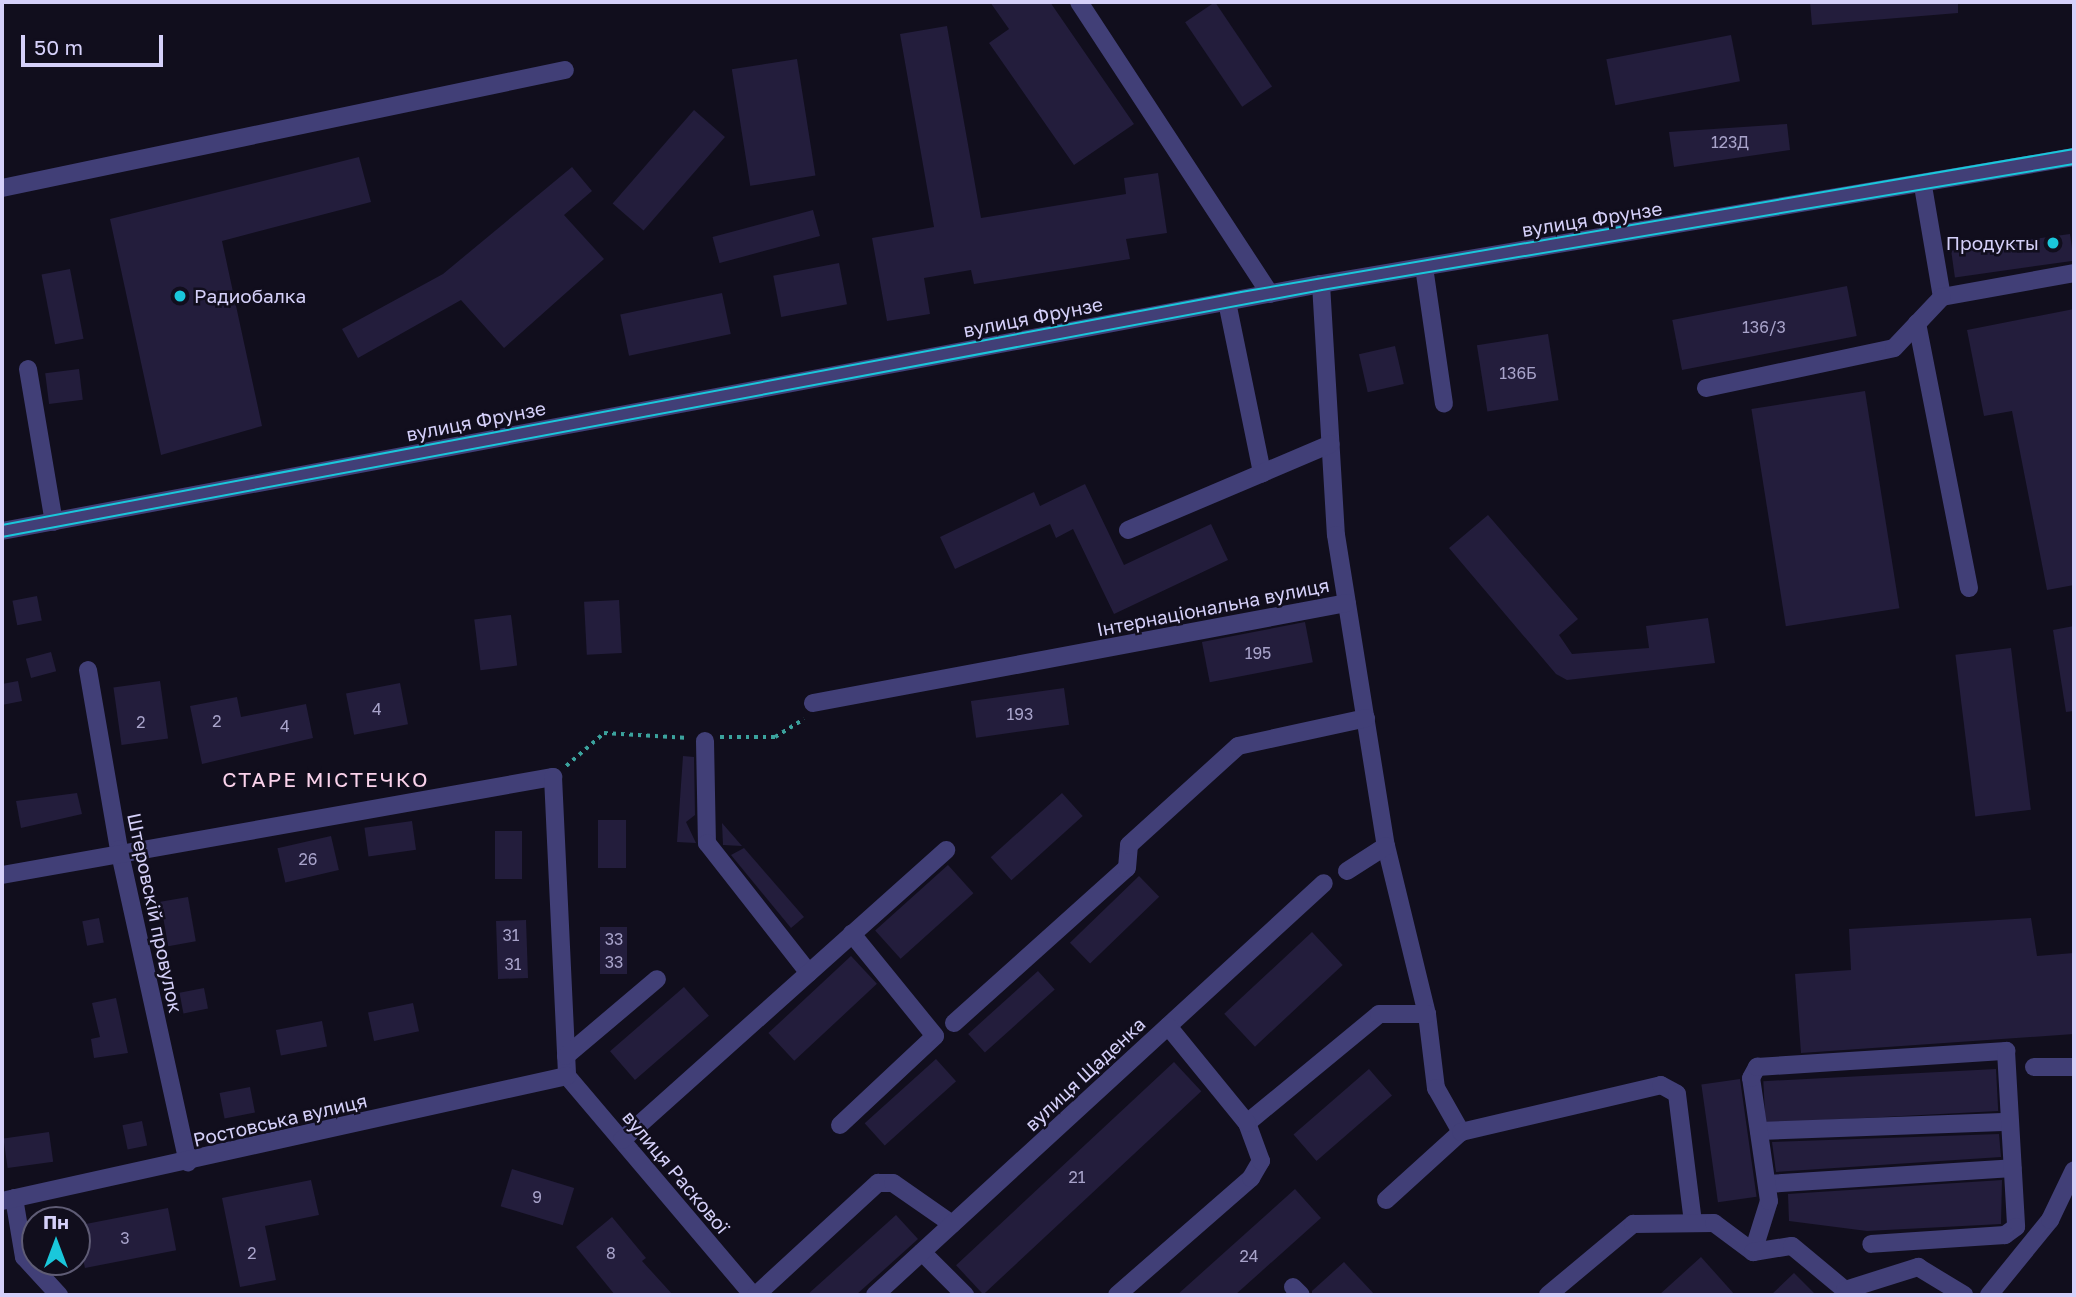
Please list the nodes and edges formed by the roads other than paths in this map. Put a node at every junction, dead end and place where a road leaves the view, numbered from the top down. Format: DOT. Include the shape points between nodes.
graph roads {
  1 [pos="1079,2"];
  2 [pos="565,70"];
  3 [pos="2074,157"];
  4 [pos="1923,186"];
  5 [pos="2,188"];
  6 [pos="1424,267"];
  7 [pos="2074,273"];
  8 [pos="1321,284"];
  9 [pos="1270,294"];
  10 [pos="1942,297"];
  11 [pos="1227,302"];
  12 [pos="1917,323"];
  13 [pos="28,369"];
  14 [pos="1706,388"];
  15 [pos="1444,404"];
  16 [pos="1331,444"];
  17 [pos="1262,473"];
  18 [pos="54,522"];
  19 [pos="1128,530"];
  20 [pos="2,531"];
  21 [pos="1969,588"];
  22 [pos="1347,603"];
  23 [pos="88,670"];
  24 [pos="813,703"];
  25 [pos="1366,719"];
  26 [pos="705,741"];
  27 [pos="1386,846"];
  28 [pos="119,849"];
  29 [pos="946,850"];
  30 [pos="1347,871"];
  31 [pos="2,875"];
  32 [pos="1324,883"];
  33 [pos="852,934"];
  34 [pos="809,973"];
  35 [pos="656,979"];
  36 [pos="1427,1014"];
  37 [pos="954,1023"];
  38 [pos="1168,1026"];
  39 [pos="566,1056"];
  40 [pos="2034,1067"];
  41 [pos="2074,1067"];
  42 [pos="567,1076"];
  43 [pos="2010,1122"];
  44 [pos="1247,1123"];
  45 [pos="840,1125"];
  46 [pos="1759,1131"];
  47 [pos="1461,1132"];
  48 [pos="622,1140"];
  49 [pos="188,1163"];
  50 [pos="2012,1168"];
  51 [pos="2074,1170"];
  52 [pos="1767,1184"];
  53 [pos="8,1200"];
  54 [pos="1386,1200"];
  55 [pos="1693,1223"];
  56 [pos="953,1224"];
  57 [pos="1871,1244"];
  58 [pos="922,1252"];
  59 [pos="1753,1252"];
  60 [pos="59,1295"];
  61 [pos="754,1295"];
  62 [pos="875,1295"];
  63 [pos="964,1295"];
  64 [pos="1117,1295"];
  65 [pos="1548,1295"];
  66 [pos="1964,1295"];
  67 [pos="1989,1295"];
  1 -- 9 [label="street"];
  2 -- 5 [label="street"];
  3 -- 4 [label="street, вулиця Фрунзе"];
  4 -- 6 [label="street, вулиця Фрунзе"];
  4 -- 10 [label="street"];
  6 -- 8 [label="street, вулиця Фрунзе"];
  6 -- 15 [label="street"];
  7 -- 10 [label="street"];
  8 -- 9 [label="street, вулиця Фрунзе"];
  8 -- 16 [label="street, Інтернаціональна вулиця"];
  9 -- 11 [label="street, вулиця Фрунзе"];
  10 -- 12 [label="street"];
  11 -- 17 [label="street"];
  11 -- 18 [label="street, вулиця Фрунзе"];
  12 -- 14 [label="street" via="1894,348"];
  12 -- 21 [label="street"];
  13 -- 18 [label="street"];
  16 -- 17 [label="street"];
  16 -- 22 [label="street, Інтернаціональна вулиця"];
  17 -- 19 [label="street"];
  18 -- 20 [label="street, вулиця Фрунзе"];
  22 -- 24 [label="street, Інтернаціональна вулиця"];
  22 -- 25 [label="street"];
  23 -- 28 [label="street, Штеровскій провулок"];
  25 -- 27 [label="street"];
  25 -- 37 [label="street" via="1238,746 1129,845 1127,868"];
  26 -- 34 [label="street" via="707,843"];
  27 -- 30 [label="street"];
  27 -- 36 [label="street"];
  28 -- 31 [label="street"];
  28 -- 39 [label="street" via="553,777"];
  28 -- 49 [label="street, Штеровскій провулок"];
  29 -- 33 [label="street"];
  32 -- 38 [label="street, вулиця Щаденка"];
  33 -- 34 [label="street"];
  33 -- 45 [label="street" via="935,1035"];
  34 -- 48 [label="street"];
  35 -- 39 [label="street"];
  36 -- 44 [label="street" via="1379,1014"];
  36 -- 47 [label="street" via="1436,1088"];
  38 -- 44 [label="street"];
  38 -- 56 [label="street, вулиця Щаденка"];
  39 -- 42 [label="street"];
  40 -- 41 [label="street"];
  42 -- 48 [label="street, вулиця Раскової"];
  42 -- 49 [label="street, Ростовська вулиця"];
  43 -- 46 [label="street"];
  43 -- 46 [label="street" via="2006,1051 1757,1067 1751,1078"];
  43 -- 50 [label="street"];
  44 -- 64 [label="street" via="1261,1161 1251,1178"];
  46 -- 52 [label="street"];
  47 -- 54 [label="street"];
  47 -- 55 [label="street" via="1661,1085 1677,1094"];
  48 -- 61 [label="street, вулиця Раскової"];
  49 -- 53 [label="street, Ростовська вулиця"];
  50 -- 52 [label="street"];
  50 -- 57 [label="street" via="2016,1227 2005,1235"];
  51 -- 67 [label="street" via="2050,1220"];
  52 -- 59 [label="street" via="1769,1202"];
  53 -- 60 [label="street" via="24,1256"];
  55 -- 59 [label="street" via="1714,1223"];
  55 -- 65 [label="street" via="1633,1224"];
  56 -- 58 [label="street, вулиця Щаденка"];
  56 -- 61 [label="street" via="893,1184 878,1184"];
  58 -- 62 [label="street, вулиця Щаденка"];
  58 -- 63 [label="street"];
  59 -- 66 [label="street" via="1792,1246 1845,1290 1918,1267"];
}
